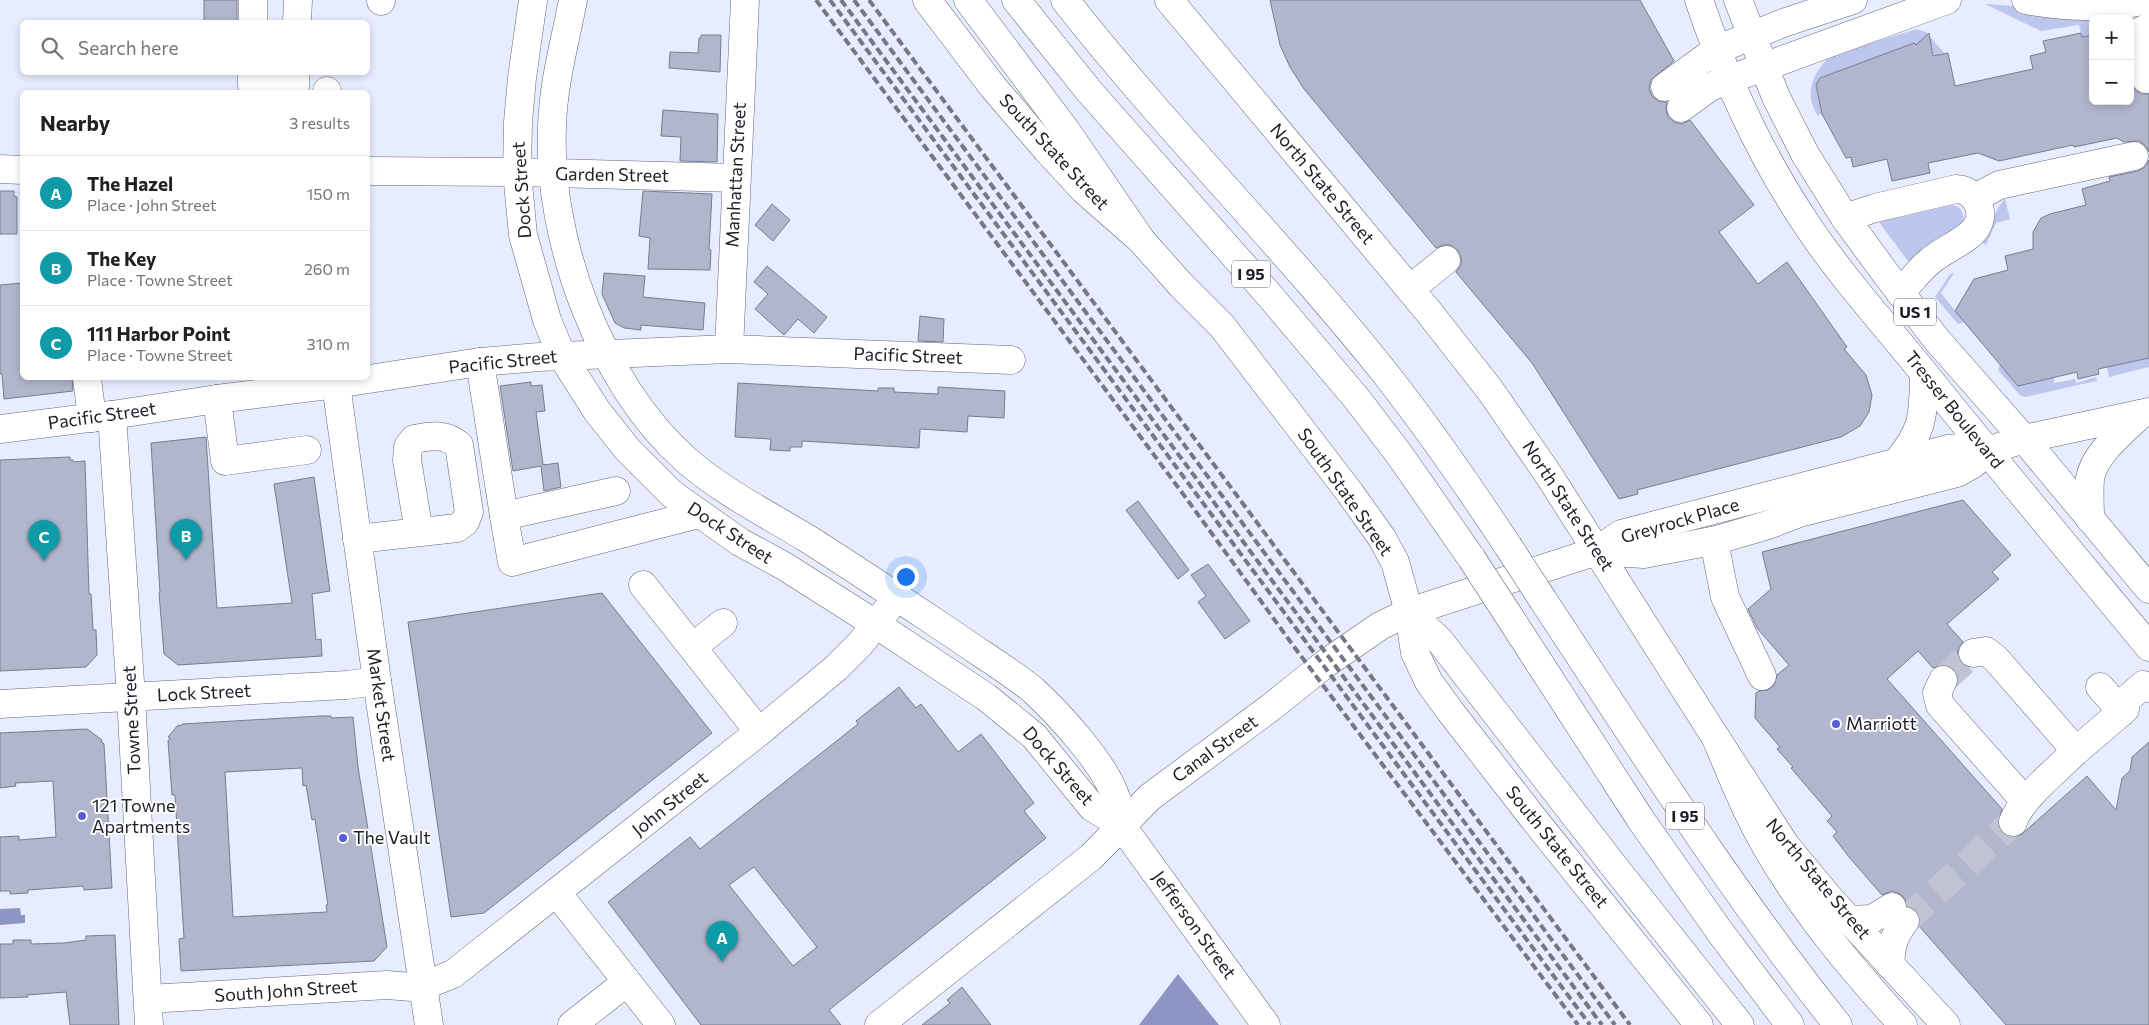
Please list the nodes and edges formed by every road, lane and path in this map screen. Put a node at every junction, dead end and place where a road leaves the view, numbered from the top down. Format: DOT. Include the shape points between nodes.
graph roads {
  1 [pos="254,0"];
  2 [pos="298,0"];
  3 [pos="573,0"];
  4 [pos="745,0"];
  5 [pos="927,0"];
  6 [pos="968,0"];
  7 [pos="1016,0"];
  8 [pos="1065,0"];
  9 [pos="1169,0"];
  10 [pos="1699,0"];
  11 [pos="1738,0"];
  12 [pos="1853,0"];
  13 [pos="1947,0"];
  14 [pos="2031,1"];
  15 [pos="530,5"];
  16 [pos="1916,5"];
  17 [pos="2140,13"];
  18 [pos="253,20"];
  19 [pos="297,20"];
  20 [pos="1751,35"];
  21 [pos="1716,50"];
  22 [pos="1764,66"];
  23 [pos="252,75"];
  24 [pos="295,75"];
  25 [pos="2146,79"];
  26 [pos="1728,80"];
  27 [pos="2134,156"];
  28 [pos="0,169"];
  29 [pos="20,170"];
  30 [pos="370,171"];
  31 [pos="517,172"];
  32 [pos="553,173"];
  33 [pos="736,178"];
  34 [pos="1975,198"];
  35 [pos="1845,218"];
  36 [pos="1141,240"];
  37 [pos="1446,260"];
  38 [pos="1410,289"];
  39 [pos="1900,293"];
  40 [pos="729,349"];
  41 [pos="608,355"];
  42 [pos="562,356"];
  43 [pos="1011,360"];
  44 [pos="480,362"];
  45 [pos="1924,373"];
  46 [pos="370,379"];
  47 [pos="88,380"];
  48 [pos="362,380"];
  49 [pos="293,383"];
  50 [pos="336,384"];
  51 [pos="217,399"];
  52 [pos="2145,413"];
  53 [pos="102,417"];
  54 [pos="0,429"];
  55 [pos="2024,439"];
  56 [pos="307,450"];
  57 [pos="1987,451"];
  58 [pos="1897,462"];
  59 [pos="616,491"];
  60 [pos="699,514"];
  61 [pos="504,516"];
  62 [pos="2090,519"];
  63 [pos="419,532"];
  64 [pos="357,539"];
  65 [pos="1714,541"];
  66 [pos="1597,551"];
  67 [pos="643,585"];
  68 [pos="2149,589"];
  69 [pos="896,596"];
  70 [pos="1409,612"];
  71 [pos="723,623"];
  72 [pos="877,624"];
  73 [pos="693,647"];
  74 [pos="2149,647"];
  75 [pos="1973,654"];
  76 [pos="1762,676"];
  77 [pos="1943,680"];
  78 [pos="377,681"];
  79 [pos="2100,687"];
  80 [pos="2149,688"];
  81 [pos="131,697"];
  82 [pos="0,704"];
  83 [pos="2132,706"];
  84 [pos="759,732"];
  85 [pos="1716,738"];
  86 [pos="2076,751"];
  87 [pos="1121,825"];
  88 [pos="558,893"];
  89 [pos="1849,920"];
  90 [pos="1890,965"];
  91 [pos="627,982"];
  92 [pos="423,986"];
  93 [pos="148,1012"];
  94 [pos="429,1025"];
  95 [pos="572,1025"];
  96 [pos="660,1025"];
  97 [pos="879,1025"];
  98 [pos="1266,1025"];
  99 [pos="1699,1025"];
  100 [pos="1740,1025"];
  101 [pos="1790,1025"];
  102 [pos="1838,1025"];
  103 [pos="1903,1025"];
  104 [pos="1946,1025"];
  1 -- 18 [label="main road"];
  2 -- 19 [label="main road"];
  3 -- 32 [label="main road, Dock Street" via="554,102"];
  4 -- 33 [label="main road, Manhattan Street"];
  5 -- 36 [label="main road, South State Street" via="1047,150 1084,190"];
  6 -- 36 [label="main road" via="1068,132"];
  7 -- 101 [label="main road, I 95, bridge" via="1089,91 1357,399 1399,454 1472,559 1647,828"];
  8 -- 102 [label="main road, I 95, bridge" via="1385,373 1443,450 1508,546 1706,848"];
  9 -- 38 [label="main road, North State Street"];
  10 -- 21 [label="main road, Tresser Boulevard / US 1"];
  11 -- 20 [label="main road, Tresser Boulevard / US 1"];
  12 -- 20 [label="main road"];
  13 -- 16 [label="main road"];
  14 -- 17 [label="main road"];
  15 -- 31 [label="main road, Dock Street" via="520,94"];
  16 -- 22 [label="main road"];
  17 -- 25 [label="main road" via="2137,38"];
  20 -- 21 [label="main road"];
  20 -- 22 [label="main road, Tresser Boulevard / US 1"];
  21 -- 26 [label="main road, Tresser Boulevard / US 1"];
  21 -- 26 [label="main road" via="1673,98"];
  22 -- 26 [label="main road"];
  22 -- 35 [label="main road, Tresser Boulevard / US 1" via="1805,154"];
  23 -- 24 [label="main road" via="252,85 295,86"];
  26 -- 45 [label="main road, Tresser Boulevard / US 1" via="1769,163 1804,221"];
  27 -- 34 [label="main road" via="1999,185"];
  28 -- 29 [label="main road"];
  30 -- 31 [label="main road, Garden Street"];
  31 -- 32 [label="main road, Garden Street"];
  31 -- 42 [label="main road, Dock Street" via="527,252 547,320"];
  32 -- 33 [label="main road, Garden Street"];
  32 -- 41 [label="main road, Dock Street" via="571,269 584,308"];
  33 -- 40 [label="main road, Manhattan Street"];
  34 -- 35 [label="main road" via="1966,190 1956,189"];
  34 -- 39 [label="main road" via="1980,216 1975,230 1929,262"];
  35 -- 39 [label="main road, Tresser Boulevard / US 1"];
  36 -- 70 [label="main road, South State Street" via="1222,326 1355,499 1389,550 1400,575"];
  37 -- 38 [label="main road"];
  38 -- 66 [label="main road, North State Street" via="1490,390"];
  39 -- 55 [label="main road, Tresser Boulevard / US 1"];
  40 -- 41 [label="main road, Pacific Street"];
  40 -- 43 [label="main road, Pacific Street"];
  41 -- 42 [label="main road, Pacific Street"];
  41 -- 69 [label="main road, Dock Street" via="646,416 686,460 715,482"];
  42 -- 44 [label="main road, Pacific Street"];
  42 -- 60 [label="main road, Dock Street" via="627,449 672,494"];
  44 -- 46 [label="main road, Pacific Street"];
  44 -- 61 [label="main road"];
  45 -- 57 [label="main road, Tresser Boulevard / US 1"];
  45 -- 58 [label="main road" via="1924,412 1912,444"];
  47 -- 53 [label="main road, Towne Street"];
  48 -- 50 [label="main road, Pacific Street"];
  49 -- 50 [label="main road, Pacific Street"];
  49 -- 51 [label="main road, Pacific Street"];
  50 -- 64 [label="main road, Market Street"];
  51 -- 53 [label="main road, Pacific Street"];
  51 -- 56 [label="main road" via="225,461"];
  52 -- 55 [label="main road, Greyrock Place"];
  52 -- 62 [label="main road" via="2103,453 2092,471"];
  53 -- 54 [label="main road, Pacific Street"];
  53 -- 81 [label="main road, Towne Street"];
  55 -- 57 [label="main road, Greyrock Place"];
  55 -- 62 [label="main road, Tresser Boulevard / US 1"];
  57 -- 58 [label="main road, Greyrock Place" via="1968,447 1948,449"];
  57 -- 65 [label="main road, Greyrock Place" via="1957,473 1799,513"];
  57 -- 74 [label="main road, Tresser Boulevard / US 1"];
  58 -- 66 [label="main road, Greyrock Place" via="1621,534"];
  59 -- 61 [label="main road"];
  60 -- 61 [label="main road" via="512,562"];
  60 -- 72 [label="main road, Dock Street"];
  62 -- 68 [label="main road, Tresser Boulevard / US 1"];
  63 -- 64 [label="main road"];
  64 -- 78 [label="main road, Market Street"];
  65 -- 66 [label="main road, Greyrock Place" via="1644,554"];
  65 -- 76 [label="main road" via="1725,597"];
  66 -- 70 [label="main road, Canal Street"];
  66 -- 85 [label="main road, North State Street"];
  67 -- 73 [label="main road"];
  69 -- 72 [label="main road, John Street"];
  69 -- 87 [label="main road, Dock Street" via="1015,676 1048,704 1108,780 1117,798"];
  70 -- 87 [label="main road, Canal Street" via="1380,626 1325,664 1150,797"];
  70 -- 99 [label="main road, South State Street" via="1415,653 1429,682 1450,712"];
  70 -- 100 [label="main road" via="1440,642"];
  71 -- 73 [label="main road"];
  72 -- 84 [label="main road, John Street" via="836,668"];
  72 -- 87 [label="main road, Dock Street" via="1013,717 1054,758 1092,807"];
  73 -- 84 [label="main road"];
  75 -- 86 [label="main road" via="1986,651 1996,659"];
  77 -- 86 [label="main road" via="1937,693 1940,705 2015,812"];
  78 -- 81 [label="main road, Lock Street"];
  78 -- 92 [label="main road, Market Street"];
  79 -- 83 [label="main road"];
  80 -- 83 [label="main road" via="2143,685 2126,700"];
  81 -- 82 [label="main road, Lock Street"];
  81 -- 93 [label="main road, Towne Street"];
  83 -- 86 [label="main road"];
  84 -- 88 [label="main road, John Street"];
  85 -- 89 [label="main road, North State Street" via="1786,846"];
  85 -- 103 [label="main road" via="1746,809 1788,880 1832,945"];
  87 -- 97 [label="main road, Canal Street" via="1091,857"];
  87 -- 98 [label="main road, Jefferson Street"];
  88 -- 91 [label="main road"];
  88 -- 92 [label="main road, John Street" via="463,968"];
  89 -- 90 [label="main road, North State Street"];
  89 -- 90 [label="main road" via="1898,914"];
  90 -- 104 [label="main road, North State Street"];
  91 -- 95 [label="main road"];
  91 -- 96 [label="main road"];
  92 -- 93 [label="main road, South John Street" via="387,985"];
  92 -- 94 [label="main road, Market Street"];
}
